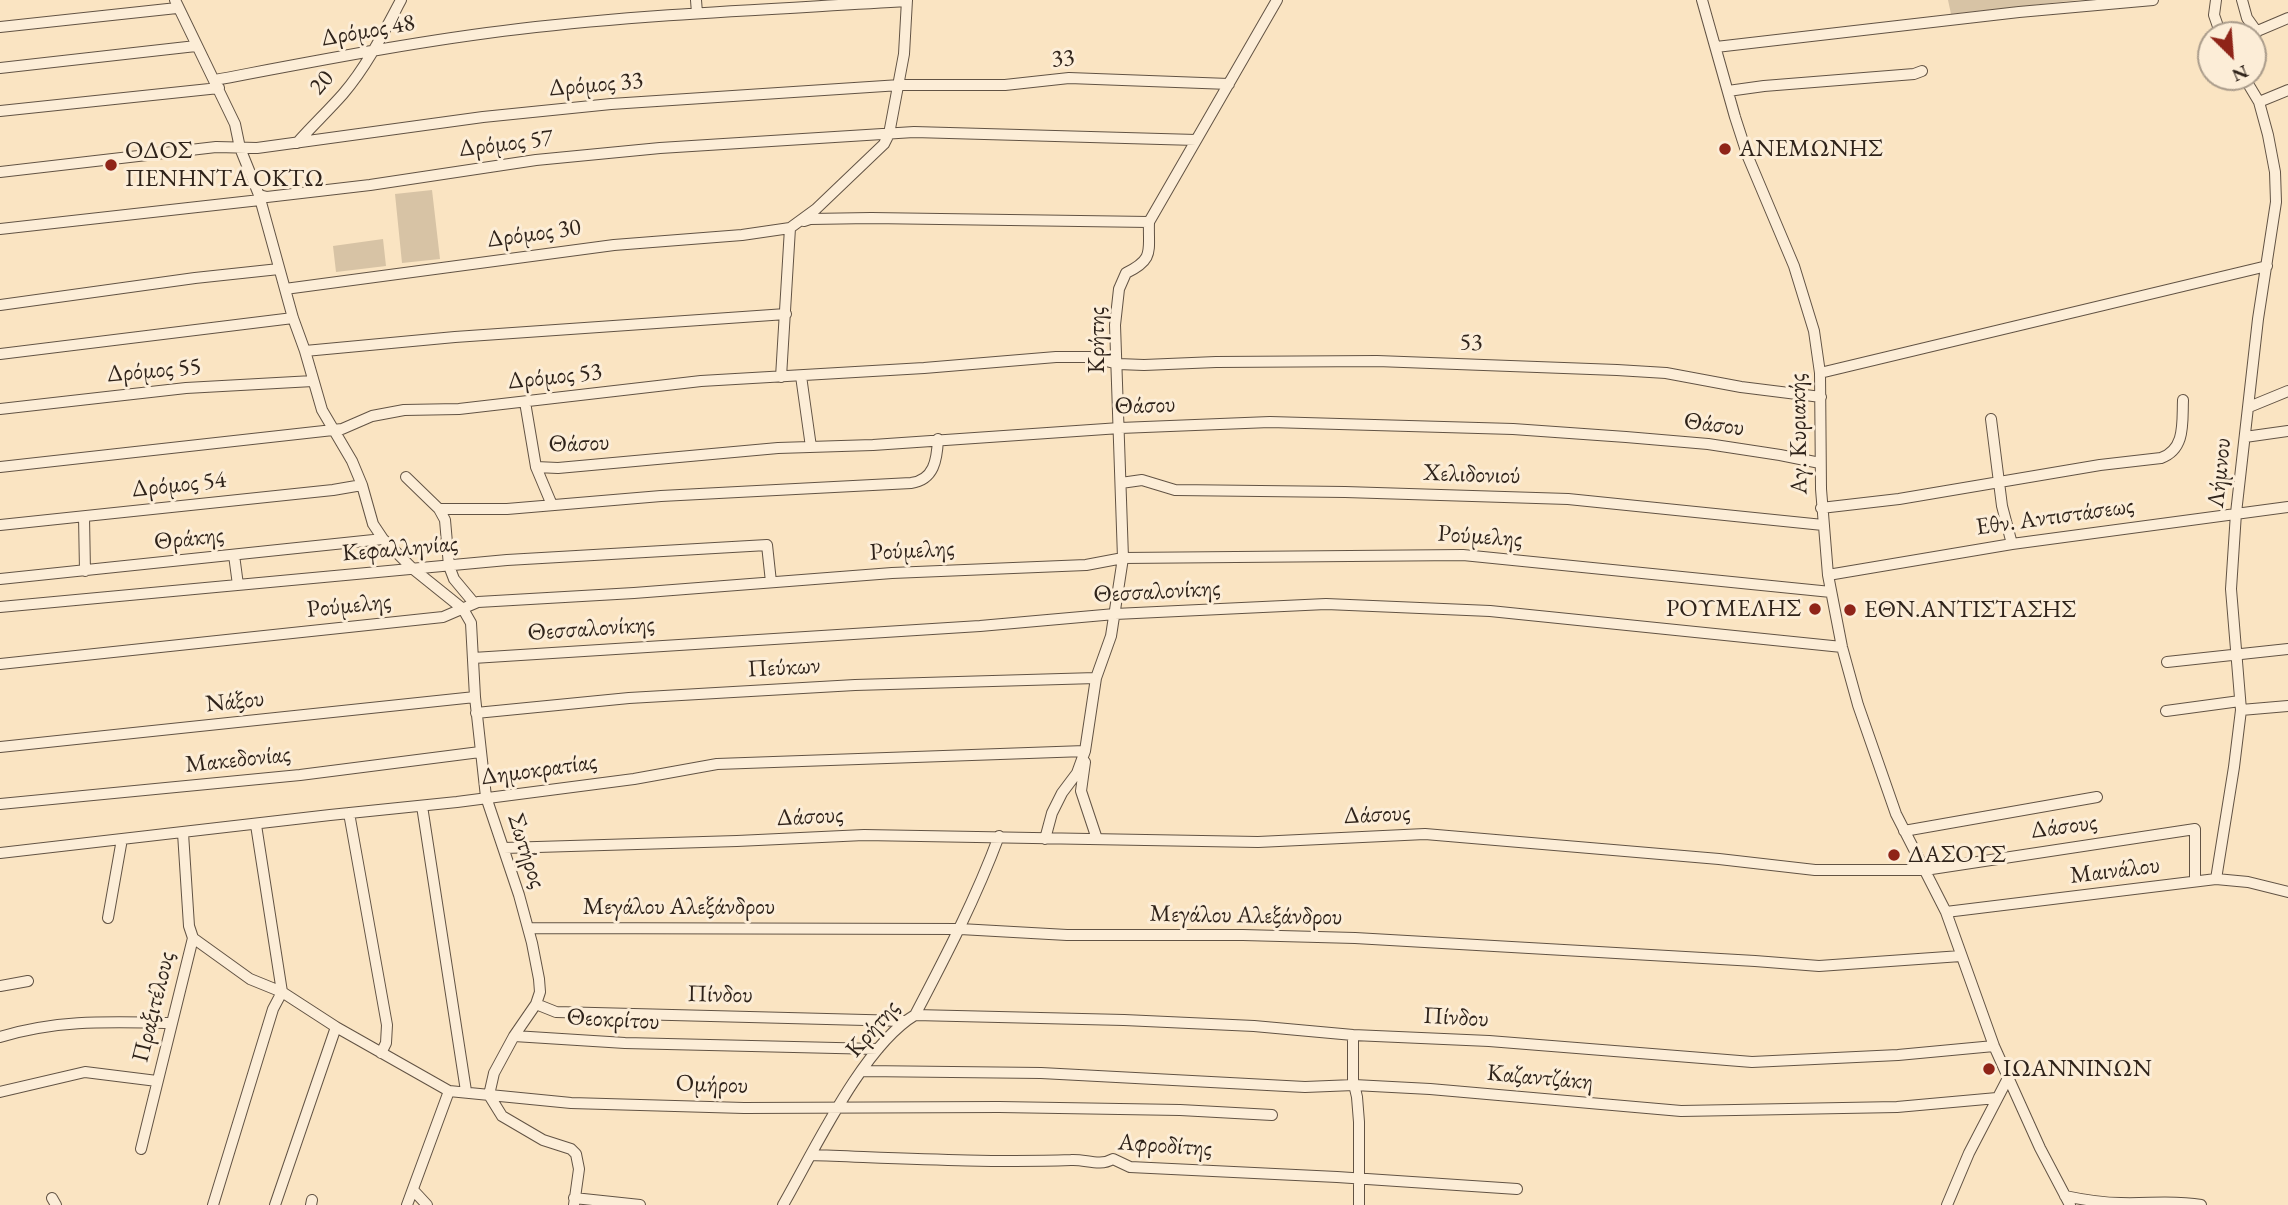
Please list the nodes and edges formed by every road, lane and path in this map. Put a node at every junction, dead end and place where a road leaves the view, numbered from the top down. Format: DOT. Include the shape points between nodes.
graph roads {
  1 [pos="401,0"];
  2 [pos="696,0"];
  3 [pos="906,0"];
  4 [pos="1277,0"];
  5 [pos="1702,0"];
  6 [pos="2153,0"];
  7 [pos="2216,0"];
  8 [pos="2242,0"];
  9 [pos="2099,3"];
  10 [pos="176,4"];
  11 [pos="697,13"];
  12 [pos="2288,18"];
  13 [pos="2216,21"];
  14 [pos="2248,21"];
  15 [pos="0,27"];
  16 [pos="2267,27"];
  17 [pos="197,46"];
  18 [pos="1716,47"];
  19 [pos="374,49"];
  20 [pos="0,68"];
  21 [pos="1922,71"];
  22 [pos="217,84"];
  23 [pos="1229,84"];
  24 [pos="900,85"];
  25 [pos="2288,90"];
  26 [pos="1728,91"];
  27 [pos="2252,91"];
  28 [pos="2259,102"];
  29 [pos="0,111"];
  30 [pos="889,134"];
  31 [pos="1196,140"];
  32 [pos="297,143"];
  33 [pos="240,148"];
  34 [pos="2288,167"];
  35 [pos="0,172"];
  36 [pos="2275,172"];
  37 [pos="260,198"];
  38 [pos="1149,222"];
  39 [pos="793,226"];
  40 [pos="0,229"];
  41 [pos="2267,266"];
  42 [pos="279,269"];
  43 [pos="285,289"];
  44 [pos="0,305"];
  45 [pos="786,314"];
  46 [pos="293,318"];
  47 [pos="305,351"];
  48 [pos="0,354"];
  49 [pos="1118,364"];
  50 [pos="1820,373"];
  51 [pos="801,376"];
  52 [pos="781,377"];
  53 [pos="313,381"];
  54 [pos="2288,391"];
  55 [pos="1821,397"];
  56 [pos="2183,400"];
  57 [pos="525,402"];
  58 [pos="2249,407"];
  59 [pos="0,409"];
  60 [pos="1991,419"];
  61 [pos="1120,428"];
  62 [pos="332,429"];
  63 [pos="2288,431"];
  64 [pos="2245,437"];
  65 [pos="938,439"];
  66 [pos="811,447"];
  67 [pos="1819,463"];
  68 [pos="0,467"];
  69 [pos="536,467"];
  70 [pos="406,477"];
  71 [pos="1999,482"];
  72 [pos="1121,483"];
  73 [pos="362,485"];
  74 [pos="552,505"];
  75 [pos="2288,507"];
  76 [pos="1821,508"];
  77 [pos="439,509"];
  78 [pos="2236,513"];
  79 [pos="84,517"];
  80 [pos="0,525"];
  81 [pos="1823,526"];
  82 [pos="383,540"];
  83 [pos="2012,544"];
  84 [pos="234,555"];
  85 [pos="1123,558"];
  86 [pos="449,566"];
  87 [pos="412,568"];
  88 [pos="85,571"];
  89 [pos="1828,575"];
  90 [pos="0,579"];
  91 [pos="771,582"];
  92 [pos="238,585"];
  93 [pos="1830,592"];
  94 [pos="474,603"];
  95 [pos="0,607"];
  96 [pos="463,609"];
  97 [pos="1115,614"];
  98 [pos="1842,647"];
  99 [pos="2288,649"];
  100 [pos="2236,654"];
  101 [pos="473,658"];
  102 [pos="2167,662"];
  103 [pos="0,664"];
  104 [pos="1096,678"];
  105 [pos="475,697"];
  106 [pos="2240,706"];
  107 [pos="2288,706"];
  108 [pos="2166,711"];
  109 [pos="476,713"];
  110 [pos="0,747"];
  111 [pos="1084,751"];
  112 [pos="480,752"];
  113 [pos="486,797"];
  114 [pos="2096,797"];
  115 [pos="0,804"];
  116 [pos="422,806"];
  117 [pos="349,813"];
  118 [pos="256,825"];
  119 [pos="1905,831"];
  120 [pos="183,833"];
  121 [pos="999,836"];
  122 [pos="122,839"];
  123 [pos="1045,839"];
  124 [pos="1097,839"];
  125 [pos="504,848"];
  126 [pos="0,853"];
  127 [pos="1925,870"];
  128 [pos="2217,879"];
  129 [pos="2194,881"];
  130 [pos="2288,892"];
  131 [pos="1946,912"];
  132 [pos="108,918"];
  133 [pos="528,928"];
  134 [pos="960,929"];
  135 [pos="193,938"];
  136 [pos="1961,956"];
  137 [pos="28,981"];
  138 [pos="0,986"];
  139 [pos="282,992"];
  140 [pos="536,1004"];
  141 [pos="915,1015"];
  142 [pos="904,1021"];
  143 [pos="172,1023"];
  144 [pos="336,1027"];
  145 [pos="1353,1035"];
  146 [pos="514,1036"];
  147 [pos="0,1037"];
  148 [pos="1994,1046"];
  149 [pos="878,1049"];
  150 [pos="381,1053"];
  151 [pos="863,1071"];
  152 [pos="2008,1078"];
  153 [pos="157,1082"];
  154 [pos="1354,1085"];
  155 [pos="449,1091"];
  156 [pos="466,1091"];
  157 [pos="0,1092"];
  158 [pos="489,1095"];
  159 [pos="1997,1098"];
  160 [pos="837,1108"];
  161 [pos="1272,1115"];
  162 [pos="141,1149"];
  163 [pos="811,1155"];
  164 [pos="1359,1178"];
  165 [pos="1517,1189"];
  166 [pos="414,1191"];
  167 [pos="574,1201"];
  168 [pos="2068,1201"];
  169 [pos="213,1205"];
  170 [pos="275,1205"];
  171 [pos="407,1205"];
  172 [pos="427,1205"];
  173 [pos="640,1205"];
  174 [pos="783,1205"];
  175 [pos="1359,1205"];
  176 [pos="1947,1205"];
  177 [pos="2201,1205"];
  1 -- 19 [label="street, 20"];
  2 -- 11 [label="street"];
  3 -- 11 [label="street, Δρόμος 48"];
  3 -- 24 [label="street"];
  4 -- 23 [label="street, Κρήτης"];
  5 -- 18 [label="street, Αγ. Κυριακής"];
  6 -- 9 [label="street"];
  7 -- 13 [label="street"];
  8 -- 14 [label="street"];
  9 -- 18 [label="street"];
  10 -- 15 [label="street"];
  10 -- 17 [label="street"];
  11 -- 19 [label="street, Δρόμος 48" via="519,29"];
  12 -- 16 [label="street"];
  17 -- 20 [label="street"];
  17 -- 22 [label="street"];
  18 -- 26 [label="street, Αγ. Κυριακής"];
  19 -- 22 [label="street, Δρόμος 48"];
  19 -- 32 [label="street, 20" via="343,93"];
  21 -- 26 [label="street"];
  22 -- 29 [label="street, Δρόμος 48"];
  22 -- 33 [label="street"];
  23 -- 24 [label="street, 33" via="1069,78 1005,85"];
  23 -- 31 [label="street, Κρήτης"];
  24 -- 30 [label="street"];
  24 -- 32 [label="street, Δρόμος 33" via="611,104"];
  25 -- 28 [label="street"];
  26 -- 50 [label="street, Αγ. Κυριακής" via="1748,157 1794,266 1814,331"];
  27 -- 28 [label="street, Λήμνου"];
  28 -- 36 [label="street, Λήμνου"];
  30 -- 31 [label="street, Δρόμος 57"];
  30 -- 37 [label="street, Δρόμος 57" via="536,160"];
  30 -- 39 [label="street" via="826,200"];
  31 -- 38 [label="street, Κρήτης"];
  32 -- 33 [label="street, Δρόμος 33"];
  33 -- 35 [label="street, Δρόμος 33"];
  33 -- 37 [label="street"];
  34 -- 36 [label="street"];
  36 -- 41 [label="street, Λήμνου" via="2276,202"];
  37 -- 40 [label="street, Δρόμος 57"];
  37 -- 42 [label="street"];
  38 -- 39 [label="street, Δρόμος 30" via="871,218 810,219"];
  38 -- 49 [label="street, Κρήτης" via="1148,254 1142,265 1126,273 1119,289 1115,325"];
  39 -- 43 [label="street, Δρόμος 30" via="742,235 602,246"];
  39 -- 45 [label="street"];
  41 -- 50 [label="street"];
  41 -- 58 [label="street, Λήμνου"];
  42 -- 43 [label="street"];
  42 -- 44 [label="street"];
  43 -- 46 [label="street"];
  45 -- 47 [label="street"];
  45 -- 52 [label="street"];
  46 -- 47 [label="street"];
  46 -- 48 [label="street"];
  47 -- 53 [label="street"];
  49 -- 51 [label="street, Δρόμος 53" via="1090,357 1056,357"];
  49 -- 55 [label="street, 53" via="1377,361 1617,370"];
  49 -- 61 [label="street, Κρήτης"];
  50 -- 55 [label="street, Αγ. Κυριακής"];
  51 -- 52 [label="street, Δρόμος 53"];
  51 -- 66 [label="street"];
  52 -- 57 [label="street, Δρόμος 53" via="701,381"];
  53 -- 59 [label="street, Δρόμος 55" via="186,388"];
  53 -- 62 [label="street"];
  54 -- 58 [label="street"];
  55 -- 67 [label="street, Αγ. Κυριακής"];
  56 -- 71 [label="street" via="2180,442 2169,456"];
  57 -- 62 [label="street, Δρόμος 53" via="404,410"];
  57 -- 69 [label="street, Θάσου"];
  58 -- 64 [label="street, Λήμνου"];
  60 -- 71 [label="street"];
  61 -- 65 [label="street, Θάσου"];
  61 -- 67 [label="street, Θάσου" via="1270,422 1513,429 1709,444"];
  61 -- 72 [label="street, Κρήτης"];
  62 -- 68 [label="street, Δρόμος 53"];
  62 -- 73 [label="street"];
  63 -- 64 [label="street"];
  64 -- 78 [label="street, Λήμνου"];
  65 -- 66 [label="street, Θάσου"];
  65 -- 74 [label="street" via="934,467 921,482"];
  66 -- 69 [label="street, Θάσου"];
  67 -- 76 [label="street, Αγ. Κυριακής"];
  69 -- 74 [label="street"];
  70 -- 77 [label="street"];
  71 -- 76 [label="street"];
  71 -- 83 [label="street"];
  72 -- 81 [label="street, Χελιδονιού" via="1142,480 1175,490 1568,499"];
  72 -- 85 [label="street, Κρήτης"];
  73 -- 79 [label="street, Δρόμος 54"];
  73 -- 82 [label="street" via="373,524"];
  74 -- 77 [label="street"];
  75 -- 78 [label="street, Εθν. Αντιστάσεως"];
  76 -- 81 [label="street, Αγ. Κυριακής"];
  77 -- 86 [label="street" via="445,520"];
  78 -- 83 [label="street, Εθν. Αντιστάσεως"];
  78 -- 100 [label="street, Λήμνου" via="2231,589"];
  79 -- 80 [label="street, Δρόμος 54"];
  79 -- 88 [label="street"];
  81 -- 89 [label="street, Αγ. Κυριακής"];
  82 -- 84 [label="street, Θράκης"];
  82 -- 87 [label="street"];
  83 -- 89 [label="street, Εθν. Αντιστάσεως"];
  84 -- 88 [label="street, Θράκης"];
  84 -- 92 [label="street"];
  85 -- 91 [label="street, Ρούμελης" via="1086,565"];
  85 -- 93 [label="street, Ρούμελης" via="1463,555"];
  85 -- 97 [label="street, Κρήτης"];
  86 -- 87 [label="street, Κεφαλληνίας"];
  86 -- 91 [label="street, Κεφαλληνίας" via="767,545"];
  86 -- 94 [label="street"];
  87 -- 92 [label="street, Κεφαλληνίας"];
  87 -- 96 [label="street"];
  88 -- 90 [label="street, Θράκης"];
  89 -- 93 [label="street, Αγ. Κυριακής"];
  91 -- 94 [label="street, Ρούμελης"];
  92 -- 95 [label="street, Κεφαλληνίας"];
  93 -- 98 [label="street, Αγ. Κυριακής"];
  94 -- 96 [label="street, Ρούμελης"];
  96 -- 101 [label="street, Σωτήρος" via="471,623"];
  96 -- 103 [label="street, Ρούμελης" via="443,617"];
  97 -- 98 [label="street, Θεσσαλονίκης" via="1325,604 1490,611"];
  97 -- 101 [label="street, Θεσσαλονίκης"];
  97 -- 104 [label="street, Κρήτης"];
  98 -- 119 [label="street, Αγ. Κυριακής" via="1886,790"];
  99 -- 100 [label="street"];
  100 -- 102 [label="street"];
  100 -- 106 [label="street, Λήμνου"];
  101 -- 105 [label="street, Σωτήρος"];
  104 -- 109 [label="street, Πεύκων" via="629,698"];
  104 -- 111 [label="street, Κρήτης"];
  105 -- 109 [label="street, Σωτήρος"];
  105 -- 110 [label="street, Νάξου"];
  106 -- 107 [label="street"];
  106 -- 108 [label="street"];
  106 -- 128 [label="street, Λήμνου"];
  109 -- 112 [label="street, Σωτήρος"];
  111 -- 113 [label="street, Δημοκρατίας" via="717,764"];
  111 -- 123 [label="street, Κρήτης" via="1077,773 1052,813"];
  111 -- 124 [label="street" via="1081,791"];
  112 -- 113 [label="street, Σωτήρος"];
  112 -- 115 [label="street, Μακεδονίας"];
  113 -- 116 [label="street, Δημοκρατίας"];
  113 -- 125 [label="street, Σωτήρος"];
  114 -- 119 [label="street"];
  116 -- 117 [label="street, Δημοκρατίας"];
  116 -- 156 [label="street"];
  117 -- 118 [label="street, Δημοκρατίας"];
  117 -- 150 [label="street" via="387,1025"];
  118 -- 120 [label="street, Δημοκρατίας"];
  118 -- 139 [label="street"];
  119 -- 127 [label="street, Αγ. Κυριακής"];
  120 -- 122 [label="street, Δημοκρατίας"];
  120 -- 135 [label="street, Πραξιτέλους"];
  121 -- 123 [label="street, Δάσους"];
  121 -- 125 [label="street, Δάσους" via="864,835"];
  121 -- 134 [label="street, Κρήτης"];
  122 -- 126 [label="street, Δημοκρατίας"];
  122 -- 132 [label="street"];
  123 -- 124 [label="street, Δάσους"];
  124 -- 127 [label="street, Δάσους" via="1258,842 1424,834 1815,870"];
  125 -- 133 [label="street, Σωτήρος"];
  127 -- 129 [label="street, Δάσους" via="2194,829"];
  127 -- 131 [label="street, Αγ. Κυριακής"];
  128 -- 129 [label="street, Μαινάλου"];
  128 -- 130 [label="street, Μαινάλου"];
  129 -- 131 [label="street, Μαινάλου"];
  131 -- 136 [label="street, Αγ. Κυριακής"];
  133 -- 134 [label="street, Μεγάλου Αλεξάνδρου"];
  133 -- 140 [label="street, Σωτήρος" via="539,979"];
  134 -- 136 [label="street, Μεγάλου Αλεξάνδρου" via="1355,939 1801,966"];
  134 -- 141 [label="street, Κρήτης"];
  135 -- 139 [label="street, Ομήρου" via="250,979"];
  135 -- 143 [label="street, Πραξιτέλους"];
  136 -- 148 [label="street, Αγ. Κυριακής"];
  137 -- 138 [label="street"];
  139 -- 144 [label="street, Ομήρου"];
  139 -- 169 [label="street"];
  140 -- 142 [label="street, Πίνδου" via="556,1012"];
  140 -- 146 [label="street"];
  141 -- 142 [label="street, Κρήτης"];
  141 -- 145 [label="street, Πίνδου" via="1254,1026"];
  142 -- 149 [label="street, Κρήτης"];
  143 -- 147 [label="street" via="89,1021"];
  143 -- 153 [label="street, Πραξιτέλους"];
  144 -- 150 [label="street, Ομήρου"];
  144 -- 170 [label="street"];
  145 -- 148 [label="street, Πίνδου" via="1752,1062"];
  145 -- 154 [label="street"];
  146 -- 149 [label="street, Θεοκρίτου"];
  146 -- 158 [label="street" via="494,1073"];
  148 -- 152 [label="street, Αγ. Κυριακής"];
  149 -- 151 [label="street, Κρήτης"];
  150 -- 155 [label="street, Ομήρου"];
  151 -- 154 [label="street, Καζαντζάκη"];
  151 -- 160 [label="street, Κρήτης"];
  152 -- 159 [label="street"];
  152 -- 168 [label="street, Αγ. Κυριακής"];
  153 -- 157 [label="street" via="85,1072"];
  153 -- 162 [label="street, Πραξιτέλους"];
  154 -- 159 [label="street, Καζαντζάκη" via="1681,1111 1896,1107"];
  154 -- 164 [label="street"];
  155 -- 156 [label="street, Ομήρου"];
  155 -- 166 [label="street"];
  156 -- 158 [label="street, Ομήρου"];
  158 -- 160 [label="street, Ομήρου" via="571,1103"];
  158 -- 167 [label="street" via="502,1116 543,1140 571,1149 579,1160"];
  159 -- 176 [label="street"];
  160 -- 161 [label="street, Ομήρου" via="999,1107"];
  160 -- 163 [label="street, Κρήτης"];
  163 -- 164 [label="street, Αφροδίτης" via="1100,1163 1113,1159 1130,1167"];
  163 -- 174 [label="street, Κρήτης"];
  164 -- 165 [label="street, Αφροδίτης"];
  164 -- 175 [label="street"];
  166 -- 171 [label="street"];
  166 -- 172 [label="street"];
  167 -- 173 [label="street"];
  168 -- 177 [label="street"];
}
